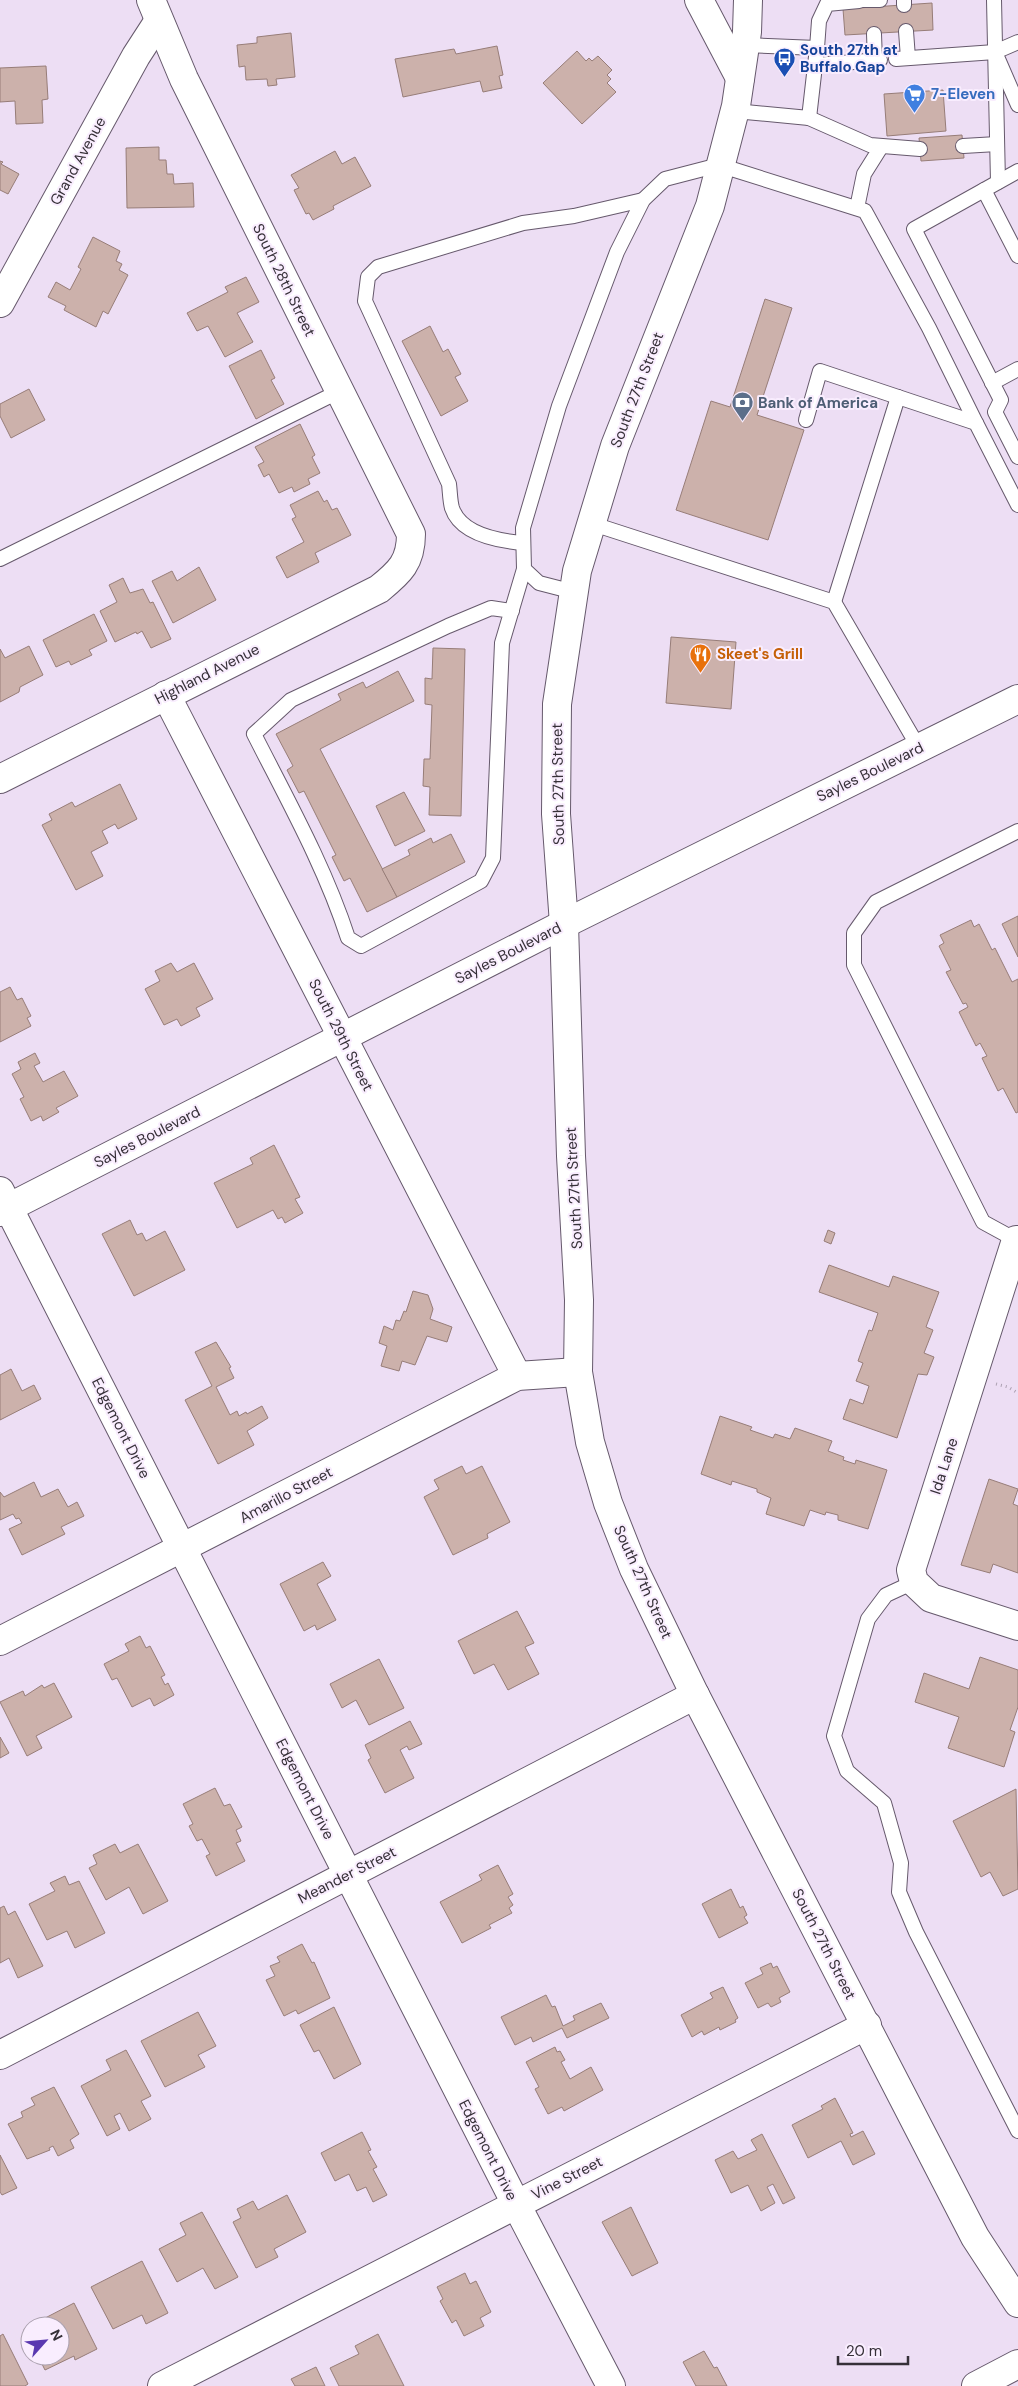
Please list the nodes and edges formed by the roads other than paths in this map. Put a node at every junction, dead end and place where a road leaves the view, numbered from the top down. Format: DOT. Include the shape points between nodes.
graph roads {
  1 [pos="699,0"];
  2 [pos="748,0"];
  3 [pos="994,0"];
  4 [pos="868,2"];
  5 [pos="155,11"];
  6 [pos="906,31"];
  7 [pos="874,34"];
  8 [pos="1018,42"];
  9 [pos="745,45"];
  10 [pos="817,48"];
  11 [pos="995,52"];
  12 [pos="815,65"];
  13 [pos="740,78"];
  14 [pos="1018,105"];
  15 [pos="735,111"];
  16 [pos="810,118"];
  17 [pos="997,144"];
  18 [pos="963,146"];
  19 [pos="881,147"];
  20 [pos="920,149"];
  21 [pos="720,166"];
  22 [pos="1018,172"];
  23 [pos="998,182"];
  24 [pos="984,190"];
  25 [pos="642,200"];
  26 [pos="857,208"];
  27 [pos="1018,256"];
  28 [pos="0,303"];
  29 [pos="1018,370"];
  30 [pos="992,383"];
  31 [pos="340,391"];
  32 [pos="898,397"];
  33 [pos="806,420"];
  34 [pos="976,423"];
  35 [pos="1018,457"];
  36 [pos="1018,505"];
  37 [pos="593,524"];
  38 [pos="523,543"];
  39 [pos="0,559"];
  40 [pos="406,560"];
  41 [pos="524,569"];
  42 [pos="574,592"];
  43 [pos="834,602"];
  44 [pos="512,611"];
  45 [pos="166,695"];
  46 [pos="1018,699"];
  47 [pos="919,748"];
  48 [pos="0,779"];
  49 [pos="1018,831"];
  50 [pos="564,924"];
  51 [pos="343,1038"];
  52 [pos="3,1204"];
  53 [pos="1017,1238"];
  54 [pos="578,1372"];
  55 [pos="517,1376"];
  56 [pos="182,1549"];
  57 [pos="914,1582"];
  58 [pos="1018,1626"];
  59 [pos="0,1641"];
  60 [pos="695,1695"];
  61 [pos="348,1874"];
  62 [pos="867,2026"];
  63 [pos="0,2055"];
  64 [pos="1018,2131"];
  65 [pos="516,2204"];
  66 [pos="1018,2303"];
  67 [pos="1018,2364"];
  68 [pos="162,2386"];
  69 [pos="611,2386"];
  70 [pos="976,2386"];
  1 -- 13 [label="street"];
  2 -- 9 [label="street, South 27th Street"];
  3 -- 11 [label="lane"];
  4 -- 10 [label="lane" via="827,4 819,22"];
  5 -- 28 [label="street, Grand Avenue" via="136,56"];
  5 -- 31 [label="street, South 28th Street" via="184,79"];
  6 -- 11 [label="lane" via="902,59"];
  7 -- 12 [label="lane" via="877,60"];
  8 -- 11 [label="lane"];
  9 -- 10 [label="lane"];
  9 -- 13 [label="street, South 27th Street"];
  10 -- 12 [label="lane"];
  11 -- 14 [label="lane"];
  11 -- 17 [label="lane"];
  12 -- 16 [label="lane"];
  13 -- 15 [label="street, South 27th Street"];
  15 -- 16 [label="lane"];
  15 -- 21 [label="street, South 27th Street"];
  16 -- 19 [label="lane" via="870,146"];
  17 -- 18 [label="lane"];
  17 -- 23 [label="lane"];
  19 -- 20 [label="lane"];
  19 -- 26 [label="lane" via="864,174"];
  21 -- 25 [label="lane" via="665,179"];
  21 -- 26 [label="lane"];
  21 -- 37 [label="street, South 27th Street" via="710,206 615,446"];
  22 -- 23 [label="lane"];
  23 -- 24 [label="lane"];
  24 -- 27 [label="lane"];
  24 -- 30 [label="lane" via="914,230"];
  25 -- 38 [label="lane" via="617,252 559,406 523,528"];
  25 -- 38 [label="lane" via="574,216 523,222 378,267 368,277 366,301 450,484 452,509 463,524 497,541"];
  26 -- 34 [label="lane" via="865,211"];
  29 -- 30 [label="lane"];
  30 -- 35 [label="lane" via="1006,402 995,412"];
  31 -- 39 [label="lane"];
  31 -- 40 [label="street, South 28th Street" via="411,534 411,549"];
  32 -- 33 [label="lane" via="820,371"];
  32 -- 34 [label="lane"];
  32 -- 43 [label="lane"];
  34 -- 36 [label="lane"];
  37 -- 42 [label="street, South 27th Street" via="577,571"];
  37 -- 43 [label="lane"];
  38 -- 41 [label="lane"];
  40 -- 45 [label="street, Highland Avenue" via="397,574 379,589"];
  41 -- 42 [label="lane" via="539,583"];
  41 -- 44 [label="lane"];
  42 -- 50 [label="street, South 27th Street" via="557,704 556,814"];
  43 -- 47 [label="lane"];
  44 -- 44 [label="lane" via="502,643 494,858 481,881 361,946 348,938 309,842 254,734 290,700 491,608"];
  45 -- 48 [label="street, Highland Avenue"];
  45 -- 51 [label="street, South 29th Street"];
  46 -- 47 [label="street, Sayles Boulevard"];
  47 -- 50 [label="street, Sayles Boulevard"];
  49 -- 53 [label="lane" via="876,902 854,933 854,965 983,1222"];
  50 -- 51 [label="street, Sayles Boulevard"];
  50 -- 54 [label="street, South 27th Street" via="579,1300"];
  51 -- 52 [label="street, Sayles Boulevard"];
  51 -- 55 [label="street, South 29th Street"];
  52 -- 56 [label="street, Edgemont Drive"];
  53 -- 57 [label="street, Ida Lane" via="911,1570"];
  54 -- 55 [label="street, Amarillo Street"];
  54 -- 60 [label="street, South 27th Street" via="590,1442 608,1503 634,1569"];
  55 -- 56 [label="street, Amarillo Street"];
  56 -- 59 [label="street, Amarillo Street"];
  56 -- 61 [label="street, Edgemont Drive"];
  57 -- 58 [label="street" via="931,1598"];
  57 -- 64 [label="lane" via="886,1595 868,1619 834,1736 847,1770 884,1803 901,1863 899,1892 916,1932"];
  60 -- 61 [label="street, Meander Street"];
  60 -- 62 [label="street, South 27th Street"];
  61 -- 63 [label="street, Meander Street"];
  61 -- 65 [label="street, Edgemont Drive"];
  62 -- 65 [label="street, Vine Street"];
  62 -- 66 [label="street, South 27th Street" via="975,2237"];
  65 -- 68 [label="street, Vine Street"];
  65 -- 69 [label="street, Edgemont Drive"];
  67 -- 70 [label="street"];
}
